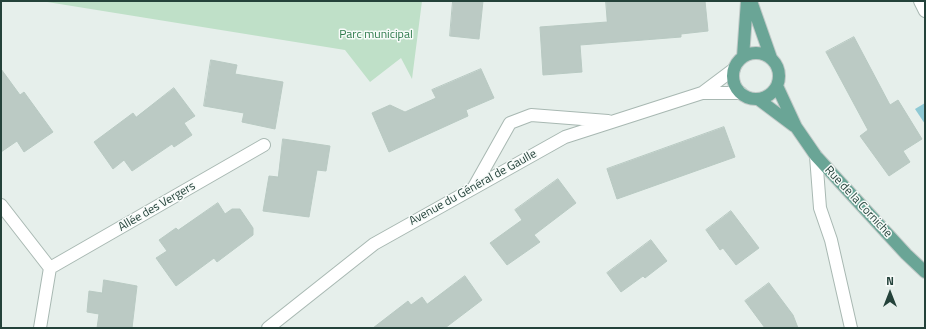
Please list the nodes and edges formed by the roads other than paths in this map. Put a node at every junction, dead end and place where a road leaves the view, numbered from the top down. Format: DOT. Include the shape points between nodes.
graph roads {
  1 [pos="746,1"];
  2 [pos="751,1"];
  3 [pos="920,1"];
  4 [pos="925,11"];
  5 [pos="743,57"];
  6 [pos="771,58"];
  7 [pos="734,69"];
  8 [pos="777,86"];
  9 [pos="702,93"];
  10 [pos="741,93"];
  11 [pos="758,99"];
  12 [pos="613,122"];
  13 [pos="796,127"];
  14 [pos="264,145"];
  15 [pos="816,156"];
  16 [pos="473,188"];
  17 [pos="1,205"];
  18 [pos="50,268"];
  19 [pos="925,272"];
  20 [pos="40,328"];
  21 [pos="268,328"];
  22 [pos="852,328"];
  1 -- 5 [label="main road"];
  2 -- 6 [label="main road, Rue de la Corniche"];
  3 -- 4 [label="street"];
  5 -- 6 [label="main road" via="757,52"];
  5 -- 7 [label="main road"];
  6 -- 8 [label="main road, Rue de la Corniche" via="779,71"];
  7 -- 9 [label="street, Avenue du Général de Gaulle"];
  7 -- 10 [label="main road" via="734,82"];
  8 -- 11 [label="main road" via="766,97"];
  8 -- 13 [label="main road, Rue de la Corniche"];
  9 -- 10 [label="street, Avenue du Général de Gaulle"];
  9 -- 12 [label="street, Avenue du Général de Gaulle"];
  10 -- 11 [label="main road, Rue de la Corniche"];
  11 -- 13 [label="main road, Rue de la Corniche"];
  12 -- 16 [label="street, Avenue du Général de Gaulle" via="565,137"];
  12 -- 16 [label="street" via="531,115 510,123"];
  13 -- 15 [label="main road, Rue de la Corniche"];
  14 -- 18 [label="street, Allée des Vergers"];
  15 -- 19 [label="main road, Rue de la Corniche"];
  15 -- 22 [label="street" via="820,208 831,240"];
  16 -- 21 [label="street, Avenue du Général de Gaulle" via="374,244"];
  17 -- 18 [label="street"];
  18 -- 20 [label="street"];
}
